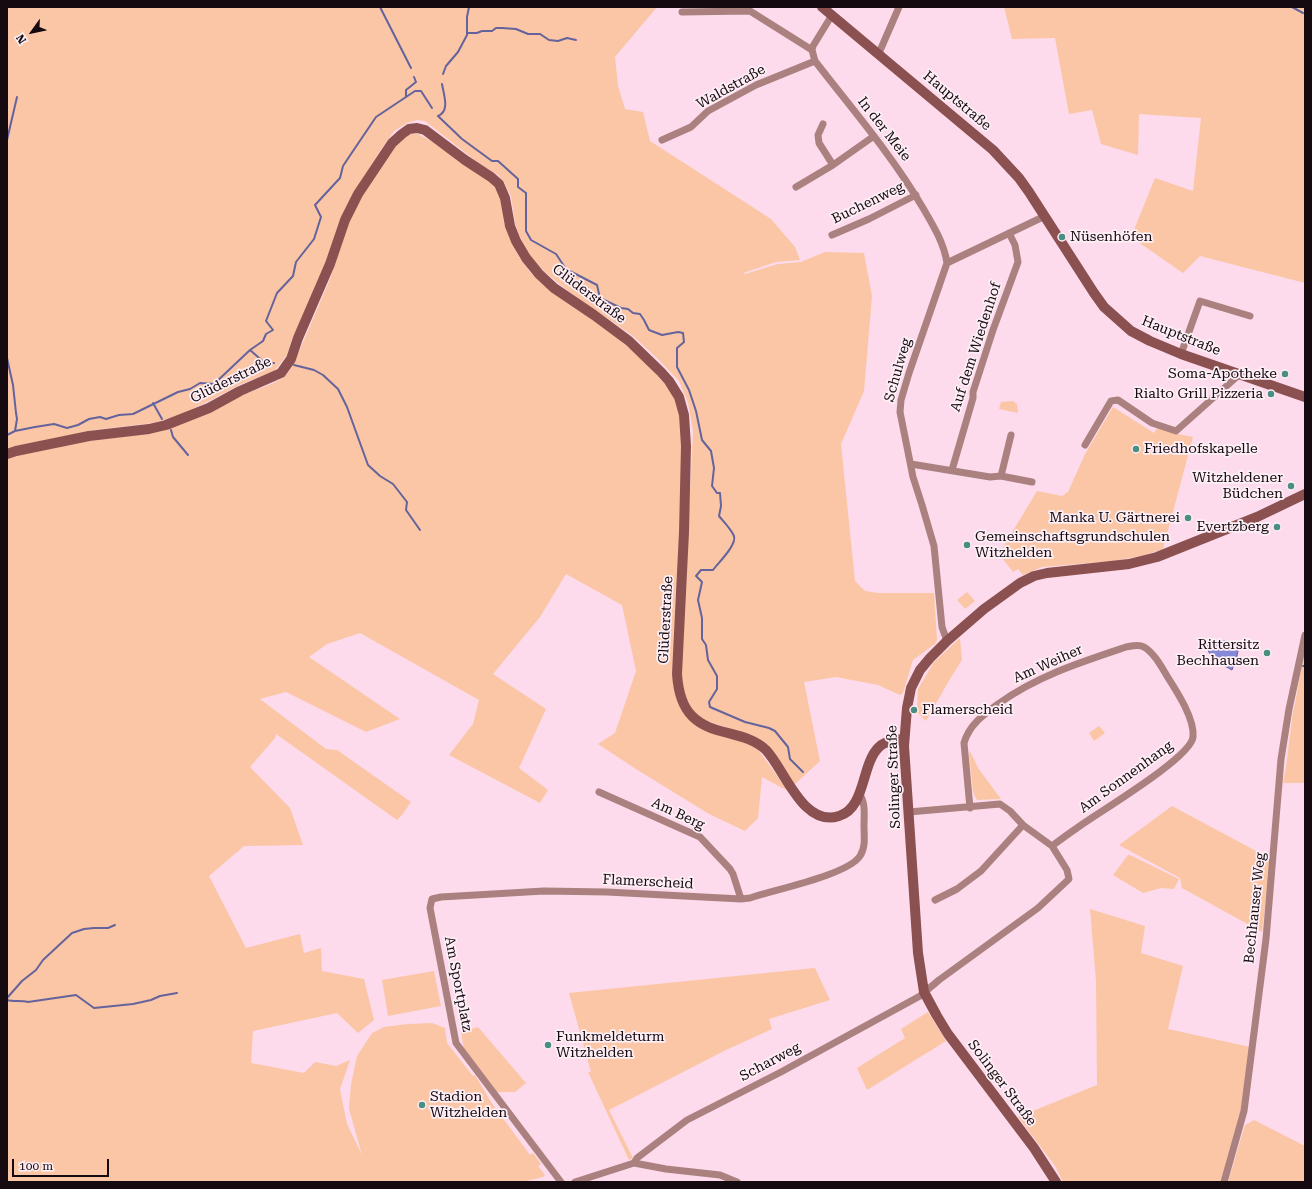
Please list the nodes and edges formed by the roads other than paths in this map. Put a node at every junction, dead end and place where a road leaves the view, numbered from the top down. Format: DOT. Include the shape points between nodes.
graph roads {
  1 [pos="822,7"];
  2 [pos="899,7"];
  3 [pos="682,12"];
  4 [pos="832,15"];
  5 [pos="812,50"];
  6 [pos="879,54"];
  7 [pos="815,61"];
  8 [pos="822,124"];
  9 [pos="874,136"];
  10 [pos="662,140"];
  11 [pos="833,165"];
  12 [pos="796,187"];
  13 [pos="916,195"];
  14 [pos="1045,216"];
  15 [pos="1009,233"];
  16 [pos="832,235"];
  17 [pos="947,263"];
  18 [pos="1250,316"];
  19 [pos="1181,354"];
  20 [pos="1240,374"];
  21 [pos="1305,397"];
  22 [pos="1010,435"];
  23 [pos="1085,445"];
  24 [pos="7,454"];
  25 [pos="911,464"];
  26 [pos="952,470"];
  27 [pos="1001,476"];
  28 [pos="1032,482"];
  29 [pos="1305,494"];
  30 [pos="1305,635"];
  31 [pos="947,641"];
  32 [pos="1152,655"];
  33 [pos="904,739"];
  34 [pos="599,792"];
  35 [pos="859,794"];
  36 [pos="970,808"];
  37 [pos="909,812"];
  38 [pos="1024,824"];
  39 [pos="1052,846"];
  40 [pos="432,899"];
  41 [pos="741,899"];
  42 [pos="935,900"];
  43 [pos="924,992"];
  44 [pos="634,1163"];
  45 [pos="561,1182"];
  46 [pos="575,1182"];
  47 [pos="737,1182"];
  48 [pos="1056,1182"];
  49 [pos="1224,1182"];
  1 -- 4 [label="main road, Hauptstraße"];
  2 -- 6 [label="street"];
  3 -- 5 [label="street" via="750,11"];
  4 -- 5 [label="street"];
  4 -- 6 [label="main road, Hauptstraße"];
  5 -- 7 [label="street, In der Meie"];
  6 -- 14 [label="main road, Hauptstraße" via="993,150 1019,178"];
  7 -- 9 [label="street, In der Meie"];
  7 -- 10 [label="street, Waldstraße" via="756,86 708,112 691,126"];
  8 -- 11 [label="street" via="818,135 819,143"];
  9 -- 11 [label="street"];
  9 -- 13 [label="street, In der Meie"];
  11 -- 12 [label="street"];
  13 -- 16 [label="street, Buchenweg"];
  13 -- 17 [label="street, In der Meie" via="936,230"];
  14 -- 15 [label="street"];
  14 -- 19 [label="main road, Hauptstraße" via="1104,307 1131,331"];
  15 -- 17 [label="street"];
  15 -- 26 [label="street, Auf dem Wiedenhof" via="1015,245 1018,262 972,392 973,398"];
  17 -- 25 [label="street, Schulweg" via="901,400 900,412"];
  18 -- 19 [label="street" via="1200,301"];
  19 -- 20 [label="main road, Hauptstraße"];
  20 -- 21 [label="main road, Hauptstraße"];
  20 -- 23 [label="street" via="1176,431 1152,423 1118,400 1111,401"];
  22 -- 27 [label="street"];
  24 -- 35 [label="main road, Glüderstraße" via="90,436 166,425 213,406 281,373 291,359 345,220 358,194 392,143 410,129 425,130 499,184 516,241 539,274 554,288 639,350 669,380 679,397 684,415 686,446 677,674 680,694 686,708 702,724 746,738 761,746 771,756 798,798 814,812 827,817 844,815 852,808"];
  25 -- 26 [label="street"];
  25 -- 31 [label="street, Schulweg" via="934,546 942,627"];
  26 -- 27 [label="street" via="990,477"];
  27 -- 28 [label="street"];
  29 -- 31 [label="main road, Solinger Straße" via="1251,520 1157,557 1129,564 1034,576 998,598"];
  30 -- 49 [label="street, Bechhauser Weg" via="1281,759 1266,939 1244,1111"];
  31 -- 33 [label="main road, Solinger Straße" via="930,658 911,688"];
  32 -- 36 [label="street, Am Weiher" via="1144,646 1136,645 1070,666 1016,692 984,714 971,727 964,743"];
  32 -- 39 [label="street, Am Sonnenhang" via="1175,689 1186,712 1192,726 1192,742 1164,768"];
  33 -- 35 [label="main road, Glüderstraße" via="885,743 875,751"];
  33 -- 37 [label="main road, Solinger Straße"];
  34 -- 41 [label="street, Am Berg" via="703,840 730,869"];
  35 -- 41 [label="street, Flamerscheid" via="863,800 865,842 857,860 831,873"];
  36 -- 37 [label="street"];
  36 -- 38 [label="street" via="1000,804"];
  37 -- 43 [label="main road, Solinger Straße" via="918,953"];
  38 -- 39 [label="street"];
  38 -- 42 [label="street" via="981,871 964,885"];
  39 -- 43 [label="street" via="1067,870 1069,880 1038,908"];
  40 -- 41 [label="street, Flamerscheid" via="544,891"];
  40 -- 45 [label="street, Am Sportplatz" via="430,908 456,1043"];
  43 -- 44 [label="street, Scharweg" via="781,1072 687,1120"];
  43 -- 48 [label="main road, Solinger Straße" via="948,1034 1034,1148"];
  44 -- 46 [label="street, Scharweg"];
  44 -- 47 [label="street, Scharweg" via="720,1174"];
}
